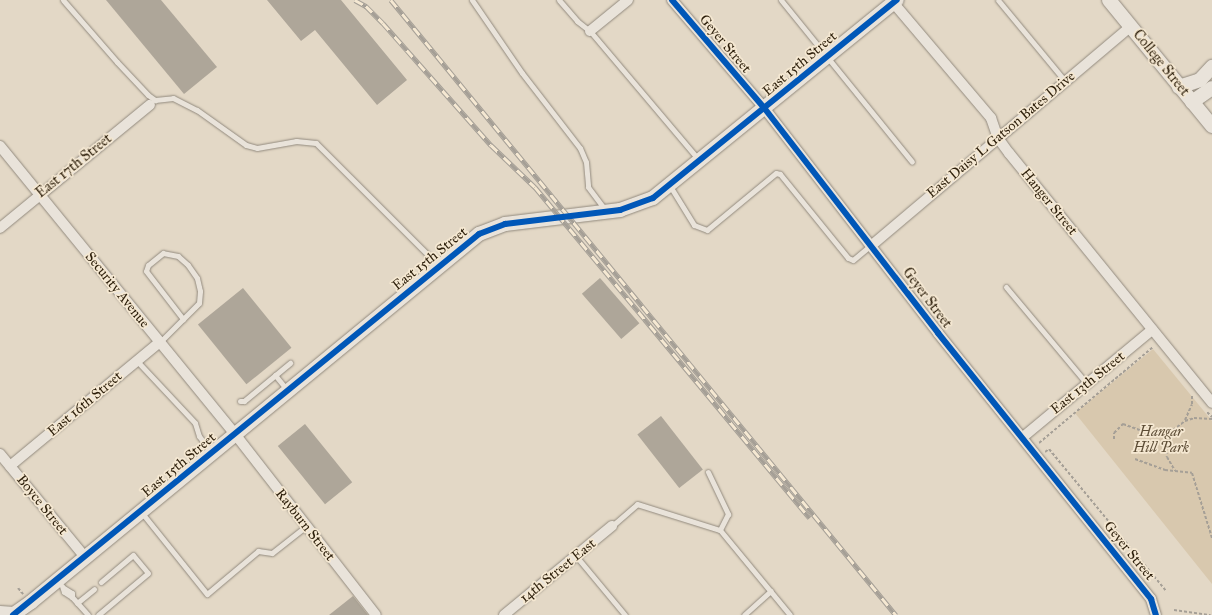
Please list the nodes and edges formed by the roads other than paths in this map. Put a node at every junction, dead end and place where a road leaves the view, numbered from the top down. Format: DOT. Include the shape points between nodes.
graph roads {
  1 [pos="63,0"];
  2 [pos="472,0"];
  3 [pos="558,0"];
  4 [pos="628,0"];
  5 [pos="672,0"];
  6 [pos="781,0"];
  7 [pos="998,0"];
  8 [pos="1109,0"];
  9 [pos="894,1"];
  10 [pos="1131,26"];
  11 [pos="590,31"];
  12 [pos="827,57"];
  13 [pos="1212,67"];
  14 [pos="1065,81"];
  15 [pos="1179,87"];
  16 [pos="1212,88"];
  17 [pos="153,102"];
  18 [pos="1192,102"];
  19 [pos="765,109"];
  20 [pos="1212,126"];
  21 [pos="998,138"];
  22 [pos="0,146"];
  23 [pos="700,162"];
  24 [pos="912,162"];
  25 [pos="670,186"];
  26 [pos="40,194"];
  27 [pos="606,211"];
  28 [pos="0,228"];
  29 [pos="872,245"];
  30 [pos="439,267"];
  31 [pos="1006,287"];
  32 [pos="183,320"];
  33 [pos="1152,330"];
  34 [pos="160,342"];
  35 [pos="137,361"];
  36 [pos="290,363"];
  37 [pos="276,375"];
  38 [pos="1087,384"];
  39 [pos="288,390"];
  40 [pos="240,401"];
  41 [pos="1212,403"];
  42 [pos="235,434"];
  43 [pos="1023,437"];
  44 [pos="212,453"];
  45 [pos="0,454"];
  46 [pos="10,466"];
  47 [pos="708,472"];
  48 [pos="141,512"];
  49 [pos="612,526"];
  50 [pos="305,527"];
  51 [pos="720,530"];
  52 [pos="576,556"];
  53 [pos="85,557"];
  54 [pos="101,582"];
  55 [pos="60,584"];
  56 [pos="94,589"];
  57 [pos="771,592"];
  58 [pos="78,603"];
  59 [pos="0,613"];
  60 [pos="14,614"];
  61 [pos="88,615"];
  62 [pos="98,615"];
  63 [pos="376,615"];
  64 [pos="504,615"];
  65 [pos="625,615"];
  66 [pos="744,615"];
  67 [pos="790,615"];
  68 [pos="1156,615"];
  1 -- 17 [label="lane"];
  2 -- 27 [label="lane" via="522,73 580,148 586,162 588,187"];
  3 -- 11 [label="lane"];
  4 -- 11 [label="street"];
  5 -- 19 [label="street, Geyer Street"];
  6 -- 12 [label="lane"];
  7 -- 14 [label="lane"];
  8 -- 10 [label="street, College Street"];
  9 -- 12 [label="street, East 15th Street"];
  9 -- 21 [label="street, Hanger Street" via="991,118"];
  10 -- 14 [label="street, East Daisy L Gatson Bates Drive"];
  10 -- 15 [label="street, College Street"];
  11 -- 23 [label="lane"];
  12 -- 19 [label="street, East 15th Street"];
  12 -- 24 [label="lane"];
  13 -- 15 [label="street" via="1200,80"];
  14 -- 21 [label="street, East Daisy L Gatson Bates Drive"];
  15 -- 18 [label="street, College Street"];
  16 -- 18 [label="street"];
  17 -- 26 [label="street, East 17th Street"];
  17 -- 30 [label="lane" via="173,98 197,110 246,145 257,148 296,141 316,143"];
  18 -- 20 [label="street, College Street"];
  19 -- 23 [label="street, East 15th Street"];
  19 -- 29 [label="street, Geyer Street"];
  21 -- 29 [label="street, East Daisy L Gatson Bates Drive"];
  21 -- 33 [label="street, Hanger Street"];
  22 -- 26 [label="street, Security Avenue"];
  23 -- 25 [label="street, East 15th Street"];
  25 -- 27 [label="street, East 15th Street" via="644,202"];
  25 -- 29 [label="lane" via="694,225 707,230 776,173 780,174 848,258 853,260"];
  26 -- 28 [label="street, East 17th Street"];
  26 -- 34 [label="street, Security Avenue"];
  27 -- 30 [label="street, East 15th Street" via="516,222 488,229"];
  29 -- 43 [label="street, Geyer Street" via="938,333"];
  30 -- 39 [label="street, East 15th Street"];
  31 -- 38 [label="lane"];
  32 -- 32 [label="lane" via="146,271 148,265 163,253 178,256 197,278 199,303"];
  32 -- 34 [label="lane"];
  33 -- 38 [label="street, East 13th Street"];
  33 -- 41 [label="street, Hanger Street"];
  34 -- 35 [label="street, East 16th Street"];
  34 -- 42 [label="street, Security Avenue"];
  35 -- 44 [label="lane" via="195,423 199,436"];
  35 -- 46 [label="street, East 16th Street"];
  36 -- 37 [label="lane"];
  37 -- 39 [label="lane"];
  37 -- 40 [label="lane" via="244,401"];
  38 -- 43 [label="street, East 13th Street"];
  39 -- 42 [label="street, East 15th Street"];
  42 -- 44 [label="street, East 15th Street"];
  42 -- 50 [label="street, Rayburn Street"];
  43 -- 68 [label="street, Geyer Street" via="1151,598"];
  44 -- 48 [label="street, East 15th Street"];
  45 -- 46 [label="street, Boyce Street"];
  46 -- 53 [label="street, Boyce Street"];
  47 -- 51 [label="lane" via="728,514"];
  48 -- 50 [label="lane" via="207,594 258,551 272,553"];
  48 -- 53 [label="street, East 15th Street"];
  49 -- 51 [label="lane" via="637,504"];
  49 -- 52 [label="street, 14th Street East"];
  50 -- 63 [label="street, Rayburn Street"];
  51 -- 57 [label="lane"];
  52 -- 64 [label="street, 14th Street East"];
  52 -- 65 [label="lane"];
  53 -- 55 [label="street, East 15th Street"];
  54 -- 62 [label="lane" via="133,555 148,573"];
  55 -- 58 [label="lane" via="72,593 72,597"];
  55 -- 60 [label="street, East 15th Street"];
  56 -- 58 [label="lane"];
  57 -- 66 [label="lane"];
  57 -- 67 [label="lane"];
  58 -- 61 [label="lane"];
  59 -- 60 [label="street"];
}
